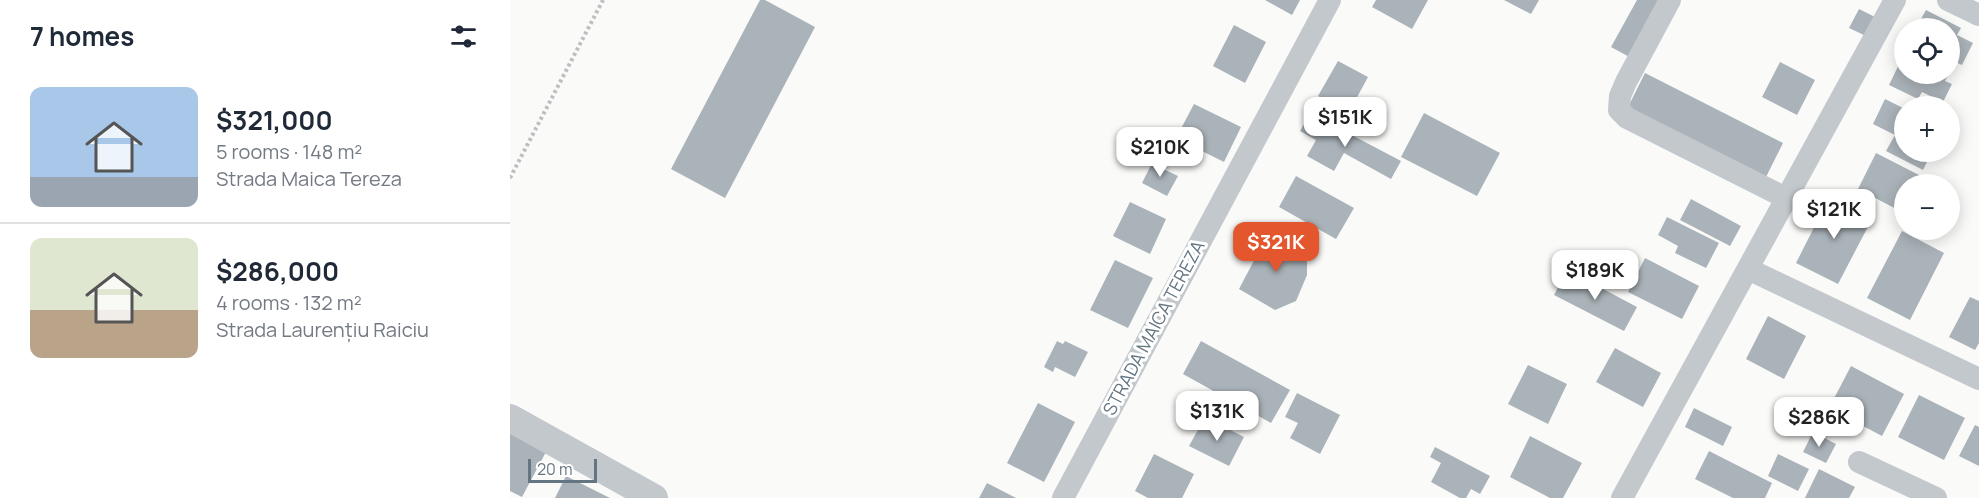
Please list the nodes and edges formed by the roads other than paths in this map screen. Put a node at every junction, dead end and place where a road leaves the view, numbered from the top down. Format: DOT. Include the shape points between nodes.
graph roads {
  1 [pos="1330,0"];
  2 [pos="1670,0"];
  3 [pos="1895,0"];
  4 [pos="1948,0"];
  5 [pos="1979,15"];
  6 [pos="1786,198"];
  7 [pos="1748,269"];
  8 [pos="1979,380"];
  9 [pos="510,418"];
  10 [pos="1860,462"];
  11 [pos="642,495"];
  12 [pos="1063,498"];
  13 [pos="1622,498"];
  14 [pos="1936,498"];
  1 -- 12 [label="street, STRADA MAICA TEREZA"];
  2 -- 6 [label="street" via="1626,82 1618,110"];
  3 -- 6 [label="street"];
  4 -- 5 [label="street"];
  6 -- 7 [label="street"];
  7 -- 8 [label="street"];
  7 -- 13 [label="street"];
  9 -- 11 [label="street"];
  10 -- 14 [label="street"];
}
